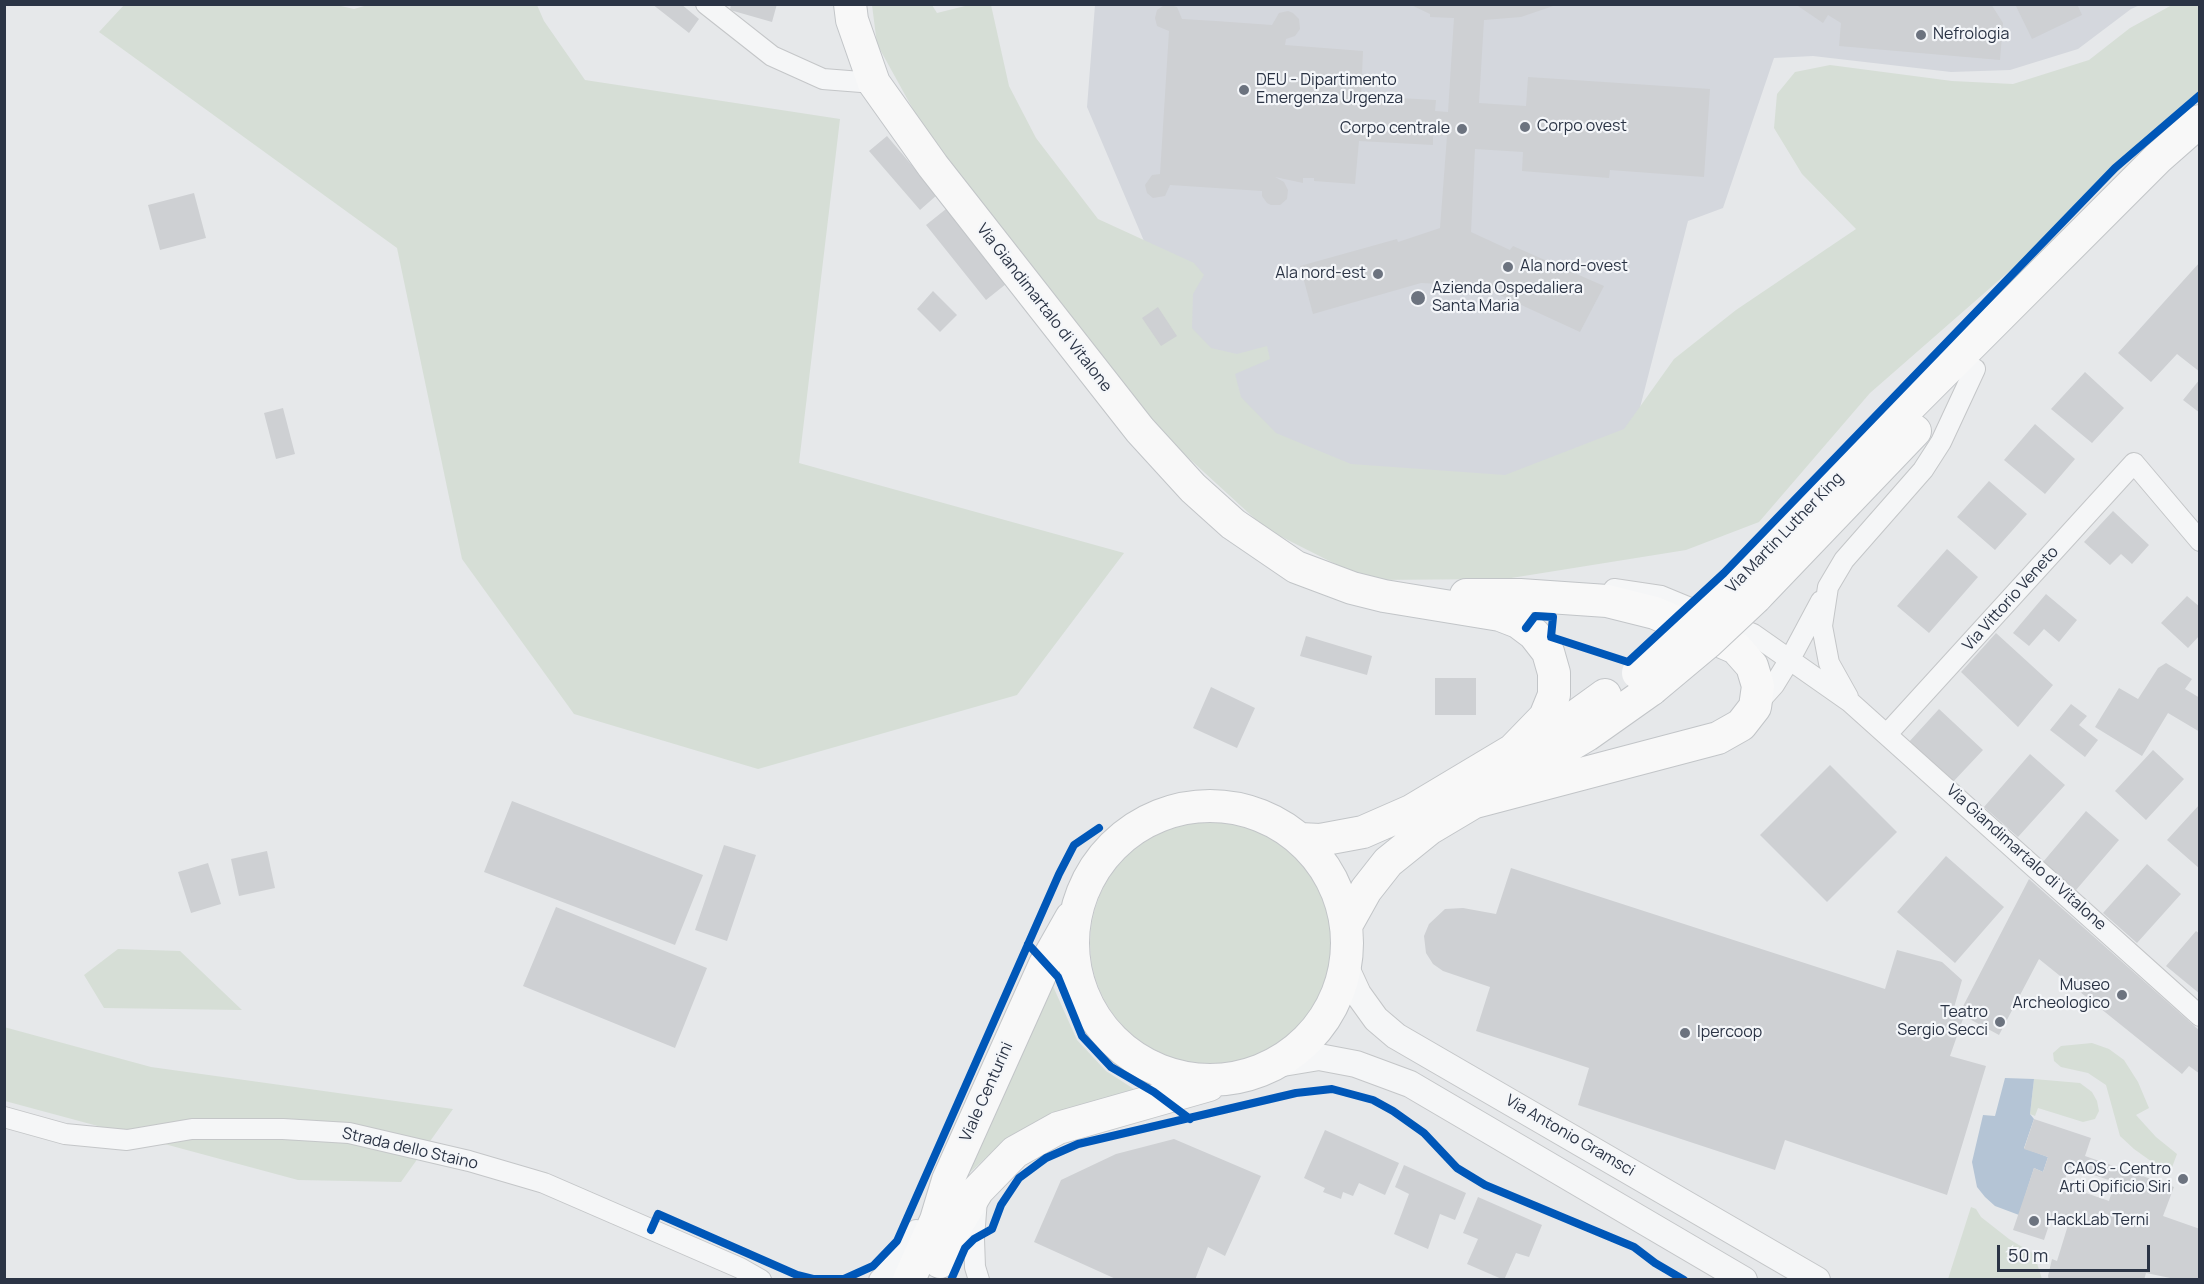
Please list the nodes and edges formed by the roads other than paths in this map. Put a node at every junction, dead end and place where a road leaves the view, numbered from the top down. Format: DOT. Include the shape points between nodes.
graph roads {
  1 [pos="706,4"];
  2 [pos="850,4"];
  3 [pos="874,84"];
  4 [pos="2199,121"];
  5 [pos="2199,149"];
  6 [pos="1975,369"];
  7 [pos="2199,541"];
  8 [pos="1296,567"];
  9 [pos="1828,587"];
  10 [pos="1748,589"];
  11 [pos="1520,595"];
  12 [pos="1790,659"];
  13 [pos="1645,681"];
  14 [pos="1850,702"];
  15 [pos="1755,707"];
  16 [pos="1887,734"];
  17 [pos="1513,750"];
  18 [pos="1475,802"];
  19 [pos="1300,839"];
  20 [pos="1076,910"];
  21 [pos="1347,924"];
  22 [pos="1346,968"];
  23 [pos="2199,1016"];
  24 [pos="1277,1064"];
  25 [pos="1230,1080"];
  26 [pos="4,1117"];
  27 [pos="948,1180"];
  28 [pos="978,1190"];
  29 [pos="760,1280"];
  30 [pos="879,1280"];
  31 [pos="909,1280"];
  32 [pos="933,1280"];
  33 [pos="979,1280"];
  34 [pos="1744,1280"];
  35 [pos="1817,1280"];
  1 -- 3 [label="street" via="772,56 823,79"];
  2 -- 3 [label="main road, Via Giandimartalo di Vitalone"];
  3 -- 8 [label="main road, Via Giandimartalo di Vitalone" via="933,166 1140,430 1193,488 1233,524"];
  4 -- 10 [label="main road, Via Martin Luther King" via="1871,445"];
  5 -- 6 [label="main road, Via Martin Luther King"];
  6 -- 9 [label="street, Via Giandimartalo di Vitalone" via="1941,442 1923,470 1845,560"];
  6 -- 10 [label="main road, Via Martin Luther King"];
  7 -- 16 [label="street, Via Vittorio Veneto" via="2134,463"];
  8 -- 11 [label="main road" via="1459,594"];
  8 -- 17 [label="main road" via="1362,591 1500,615 1534,634 1548,652 1554,673 1554,695 1545,717"];
  9 -- 12 [label="street, Via Giandimartalo di Vitalone"];
  9 -- 14 [label="street, Via Giandimartalo di Vitalone" via="1822,626 1829,663"];
  10 -- 13 [label="main road, Via Martin Luther King, bridge" via="1707,643"];
  11 -- 12 [label="street, Via Giandimartalo di Vitalone" via="1568,588 1661,596 1753,634"];
  11 -- 15 [label="main road" via="1607,601 1655,613 1736,648 1752,666 1758,686"];
  12 -- 14 [label="street, Via Giandimartalo di Vitalone"];
  12 -- 15 [label="street, Via Giandimartalo di Vitalone"];
  13 -- 17 [label="main road, Via Martin Luther King"];
  13 -- 18 [label="main road, Via Martin Luther King" via="1587,735"];
  14 -- 16 [label="street, Via Giandimartalo di Vitalone"];
  15 -- 18 [label="main road" via="1741,725 1718,738"];
  16 -- 23 [label="street, Via Giandimartalo di Vitalone"];
  17 -- 19 [label="main road, Via Martin Luther King" via="1411,811 1363,832 1320,840"];
  18 -- 21 [label="main road, Via Martin Luther King" via="1429,829 1388,862"];
  19 -- 20 [label="main road" via="1269,819 1234,807 1197,806 1159,815 1125,834 1098,861 1084,884"];
  19 -- 21 [label="main road" via="1323,863 1338,892"];
  20 -- 25 [label="main road" via="1072,955 1083,998 1107,1035 1143,1064 1185,1078"];
  20 -- 27 [label="main road, Viale Centurini" via="1045,964"];
  21 -- 22 [label="main road"];
  22 -- 24 [label="main road" via="1333,1006 1321,1023 1309,1039"];
  22 -- 35 [label="street, Via Antonio Gramsci" via="1358,994 1396,1036"];
  24 -- 25 [label="main road"];
  24 -- 34 [label="street" via="1319,1057 1356,1064 1410,1084"];
  25 -- 28 [label="main road" via="1058,1128 1015,1152"];
  26 -- 29 [label="street, Strada dello Staino" via="65,1134 127,1140 192,1129 349,1133 544,1183"];
  27 -- 30 [label="street" via="926,1210 906,1251"];
  27 -- 31 [label="main road, Viale Centurini" via="936,1220"];
  28 -- 32 [label="main road" via="952,1233"];
  28 -- 33 [label="street" via="974,1239"];
}
